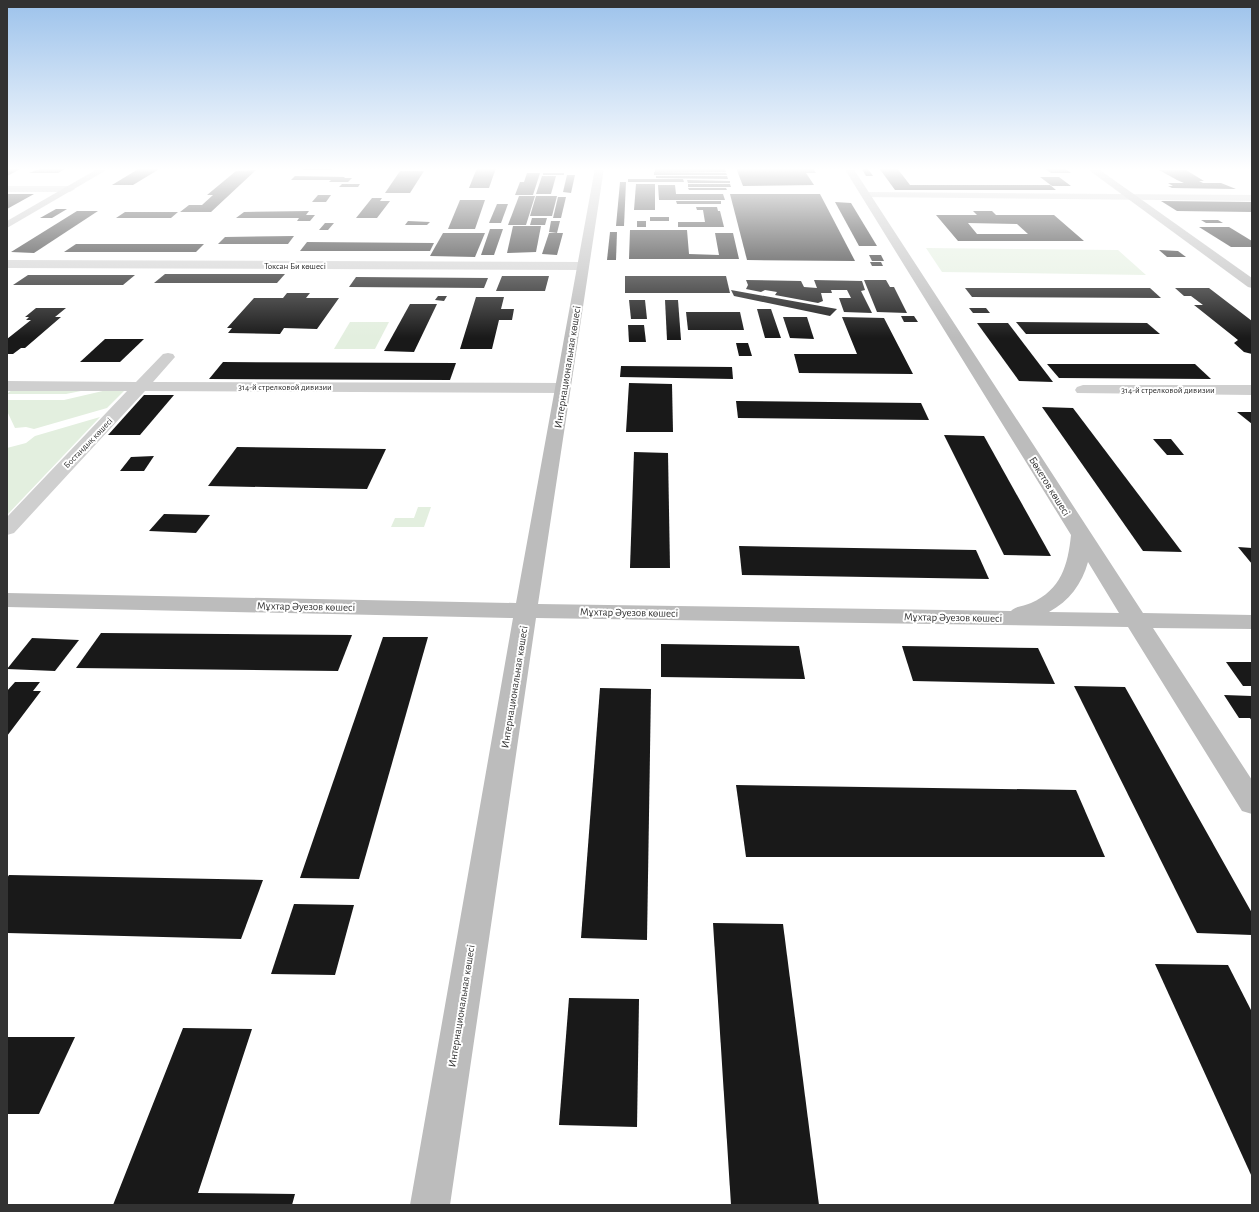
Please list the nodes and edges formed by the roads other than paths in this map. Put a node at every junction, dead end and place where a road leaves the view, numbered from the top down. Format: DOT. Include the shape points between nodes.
graph roads {
  1 [pos="590,225"];
  2 [pos="885,225"];
  3 [pos="1169,225"];
  4 [pos="7,264"];
  5 [pos="583,266"];
  6 [pos="1252,284"];
  7 [pos="168,357"];
  8 [pos="7,386"];
  9 [pos="141,386"];
  10 [pos="562,388"];
  11 [pos="1084,390"];
  12 [pos="1252,390"];
  13 [pos="7,529"];
  14 [pos="1081,534"];
  15 [pos="7,600"];
  16 [pos="527,611"];
  17 [pos="989,618"];
  18 [pos="1136,620"];
  19 [pos="1252,622"];
  20 [pos="1252,803"];
  21 [pos="430,1205"];
  1 -- 5 [label="main road, Интернациональная көшесі"];
  2 -- 14 [label="main road, Бөкетов көшесі"];
  3 -- 6 [label="main road"];
  4 -- 5 [label="street, Токсан Би көшесі"];
  5 -- 10 [label="main road, Интернациональная көшесі"];
  7 -- 9 [label="street, Бостандық көшесі"];
  8 -- 9 [label="street, 314-й стрелковой дивизии"];
  9 -- 10 [label="street, 314-й стрелковой дивизии"];
  9 -- 13 [label="street, Бостандық көшесі"];
  10 -- 16 [label="main road, Интернациональная көшесі"];
  11 -- 12 [label="street, 314-й стрелковой дивизии"];
  14 -- 17 [label="main road" via="1075,572 1066,587 1055,598 1031,612"];
  14 -- 18 [label="main road, Бөкетов көшесі"];
  15 -- 16 [label="main road, Мұхтар Әуезов көшесі"];
  16 -- 17 [label="main road, Мұхтар Әуезов көшесі"];
  16 -- 21 [label="main road, Интернациональная көшесі"];
  17 -- 18 [label="main road, Мұхтар Әуезов көшесі"];
  18 -- 19 [label="main road, Мұхтар Әуезов көшесі"];
  18 -- 20 [label="main road, Бөкетов көшесі"];
}
